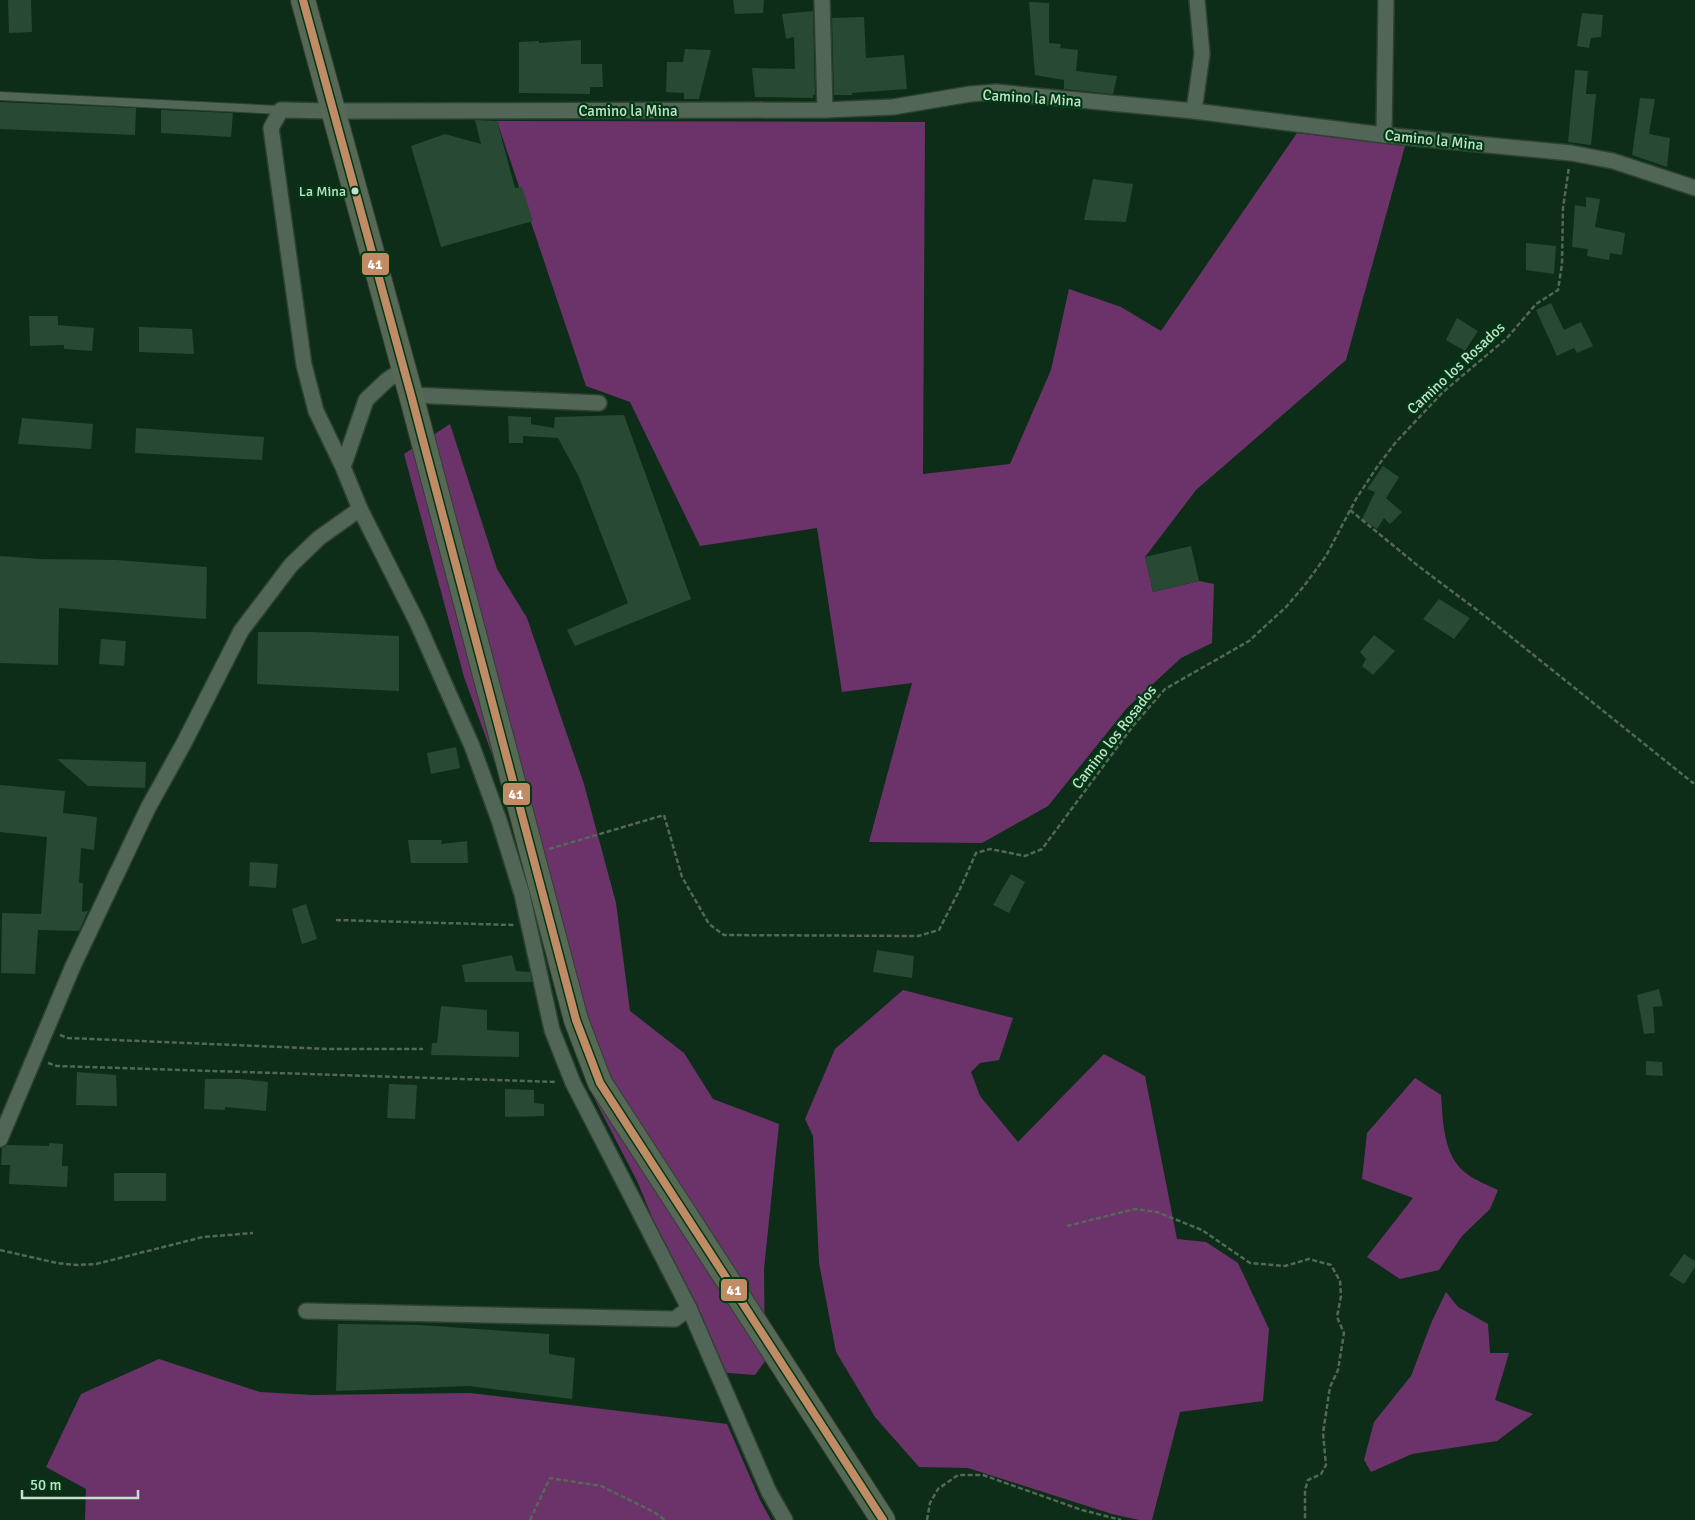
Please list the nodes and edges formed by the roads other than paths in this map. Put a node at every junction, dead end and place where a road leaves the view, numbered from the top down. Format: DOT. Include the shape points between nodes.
graph roads {
  1 [pos="302,0"];
  2 [pos="822,0"];
  3 [pos="1197,0"];
  4 [pos="1386,0"];
  5 [pos="0,96"];
  6 [pos="282,110"];
  7 [pos="825,110"];
  8 [pos="332,111"];
  9 [pos="1194,111"];
  10 [pos="1384,135"];
  11 [pos="1695,188"];
  12 [pos="404,369"];
  13 [pos="411,395"];
  14 [pos="599,403"];
  15 [pos="343,467"];
  16 [pos="360,509"];
  17 [pos="0,1139"];
  18 [pos="689,1308"];
  19 [pos="306,1311"];
  20 [pos="785,1520"];
  21 [pos="883,1520"];
  1 -- 8 [label="main road"];
  2 -- 7 [label="street"];
  3 -- 9 [label="street" via="1202,54"];
  4 -- 10 [label="street"];
  5 -- 6 [label="lane"];
  6 -- 8 [label="street, Camino la Mina"];
  6 -- 15 [label="street" via="271,128 304,364 316,411"];
  7 -- 8 [label="street, Camino la Mina"];
  7 -- 9 [label="street, Camino la Mina" via="894,107 996,92"];
  8 -- 12 [label="main road"];
  9 -- 10 [label="street, Camino la Mina"];
  10 -- 11 [label="street, Camino la Mina" via="1571,153 1613,161"];
  12 -- 13 [label="main road"];
  12 -- 15 [label="street" via="366,400"];
  13 -- 14 [label="street"];
  13 -- 21 [label="main road" via="576,1020 600,1083"];
  15 -- 16 [label="street"];
  16 -- 17 [label="street" via="319,538 292,565 241,631 148,808 73,966"];
  16 -- 18 [label="street" via="472,746 522,894 552,1030 573,1083"];
  18 -- 19 [label="street" via="675,1320"];
  18 -- 20 [label="street" via="769,1492"];
}
